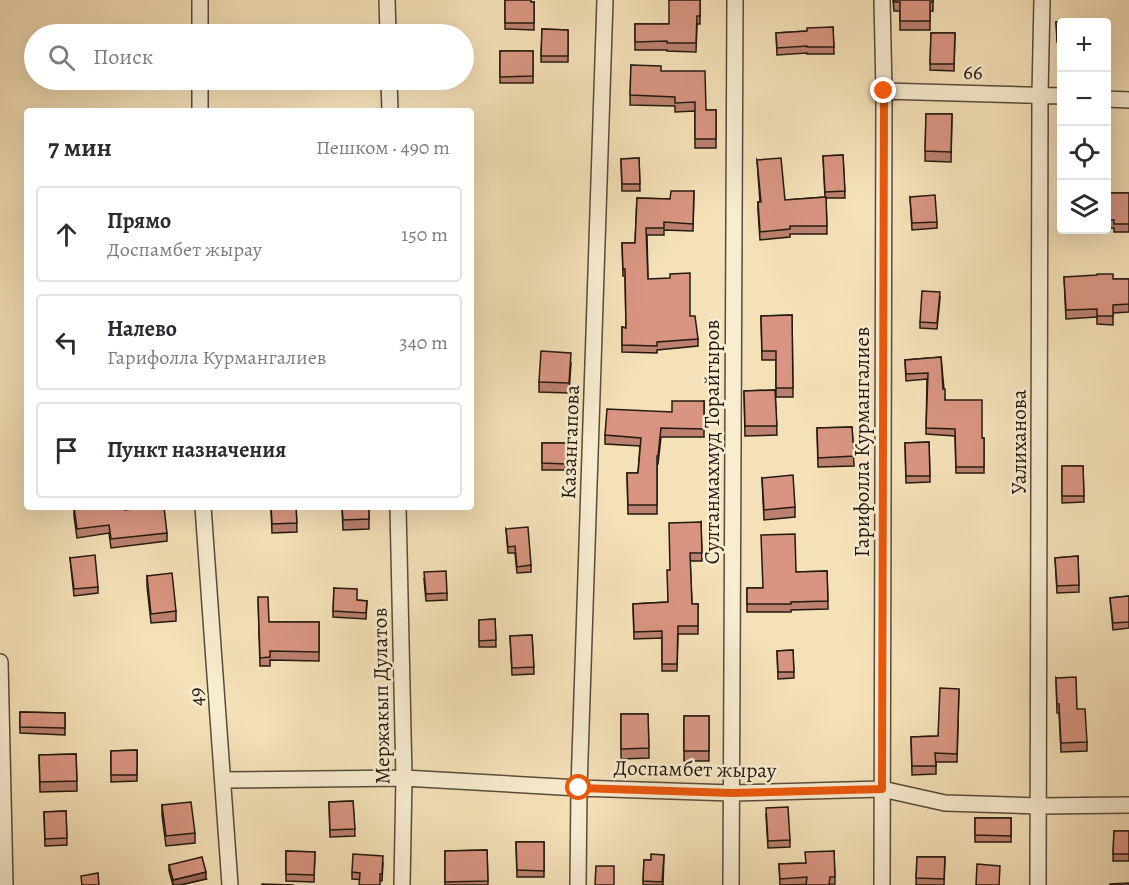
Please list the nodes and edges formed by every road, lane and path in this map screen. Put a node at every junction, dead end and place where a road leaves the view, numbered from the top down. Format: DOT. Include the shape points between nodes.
graph roads {
  1 [pos="200,0"];
  2 [pos="387,0"];
  3 [pos="605,0"];
  4 [pos="735,0"];
  5 [pos="882,0"];
  6 [pos="1042,0"];
  7 [pos="200,24"];
  8 [pos="388,24"];
  9 [pos="200,90"];
  10 [pos="389,90"];
  11 [pos="884,91"];
  12 [pos="1040,95"];
  13 [pos="1057,96"];
  14 [pos="1111,99"];
  15 [pos="1129,100"];
  16 [pos="200,108"];
  17 [pos="390,108"];
  18 [pos="203,510"];
  19 [pos="398,510"];
  20 [pos="0,662"];
  21 [pos="404,778"];
  22 [pos="223,780"];
  23 [pos="579,788"];
  24 [pos="882,789"];
  25 [pos="732,793"];
  26 [pos="1129,805"];
  27 [pos="1039,806"];
  28 [pos="5,885"];
  29 [pos="230,885"];
  30 [pos="402,885"];
  31 [pos="578,885"];
  32 [pos="731,885"];
  33 [pos="882,885"];
  34 [pos="1038,885"];
  1 -- 7 [label="street"];
  2 -- 8 [label="street"];
  3 -- 23 [label="street, Казангапова"];
  4 -- 25 [label="street, Султанмахмуд Торайгыров"];
  5 -- 11 [label="street, Гарифолла Курмангалиев"];
  6 -- 12 [label="street, Уалиханова"];
  9 -- 16 [label="street"];
  10 -- 17 [label="street"];
  11 -- 12 [label="street, 66"];
  11 -- 24 [label="street, Гарифолла Курмангалиев"];
  12 -- 13 [label="street, 66"];
  12 -- 27 [label="street, Уалиханова"];
  14 -- 15 [label="street"];
  18 -- 22 [label="street, 49"];
  19 -- 21 [label="street, Мержакып Дулатов"];
  20 -- 28 [label="street"];
  21 -- 22 [label="street, Доспамбет жырау"];
  21 -- 23 [label="street, Доспамбет жырау"];
  21 -- 30 [label="street, Мержакып Дулатов"];
  22 -- 29 [label="street, 49"];
  23 -- 25 [label="street, Доспамбет жырау"];
  23 -- 31 [label="street, Казангапова"];
  24 -- 25 [label="street, Доспамбет жырау"];
  24 -- 27 [label="street, Доспамбет жырау" via="945,803"];
  24 -- 33 [label="street, Гарифолла Курмангалиев"];
  25 -- 32 [label="street, Султанмахмуд Торайгыров"];
  26 -- 27 [label="street, Доспамбет жырау"];
  27 -- 34 [label="street, Уалиханова"];
}
